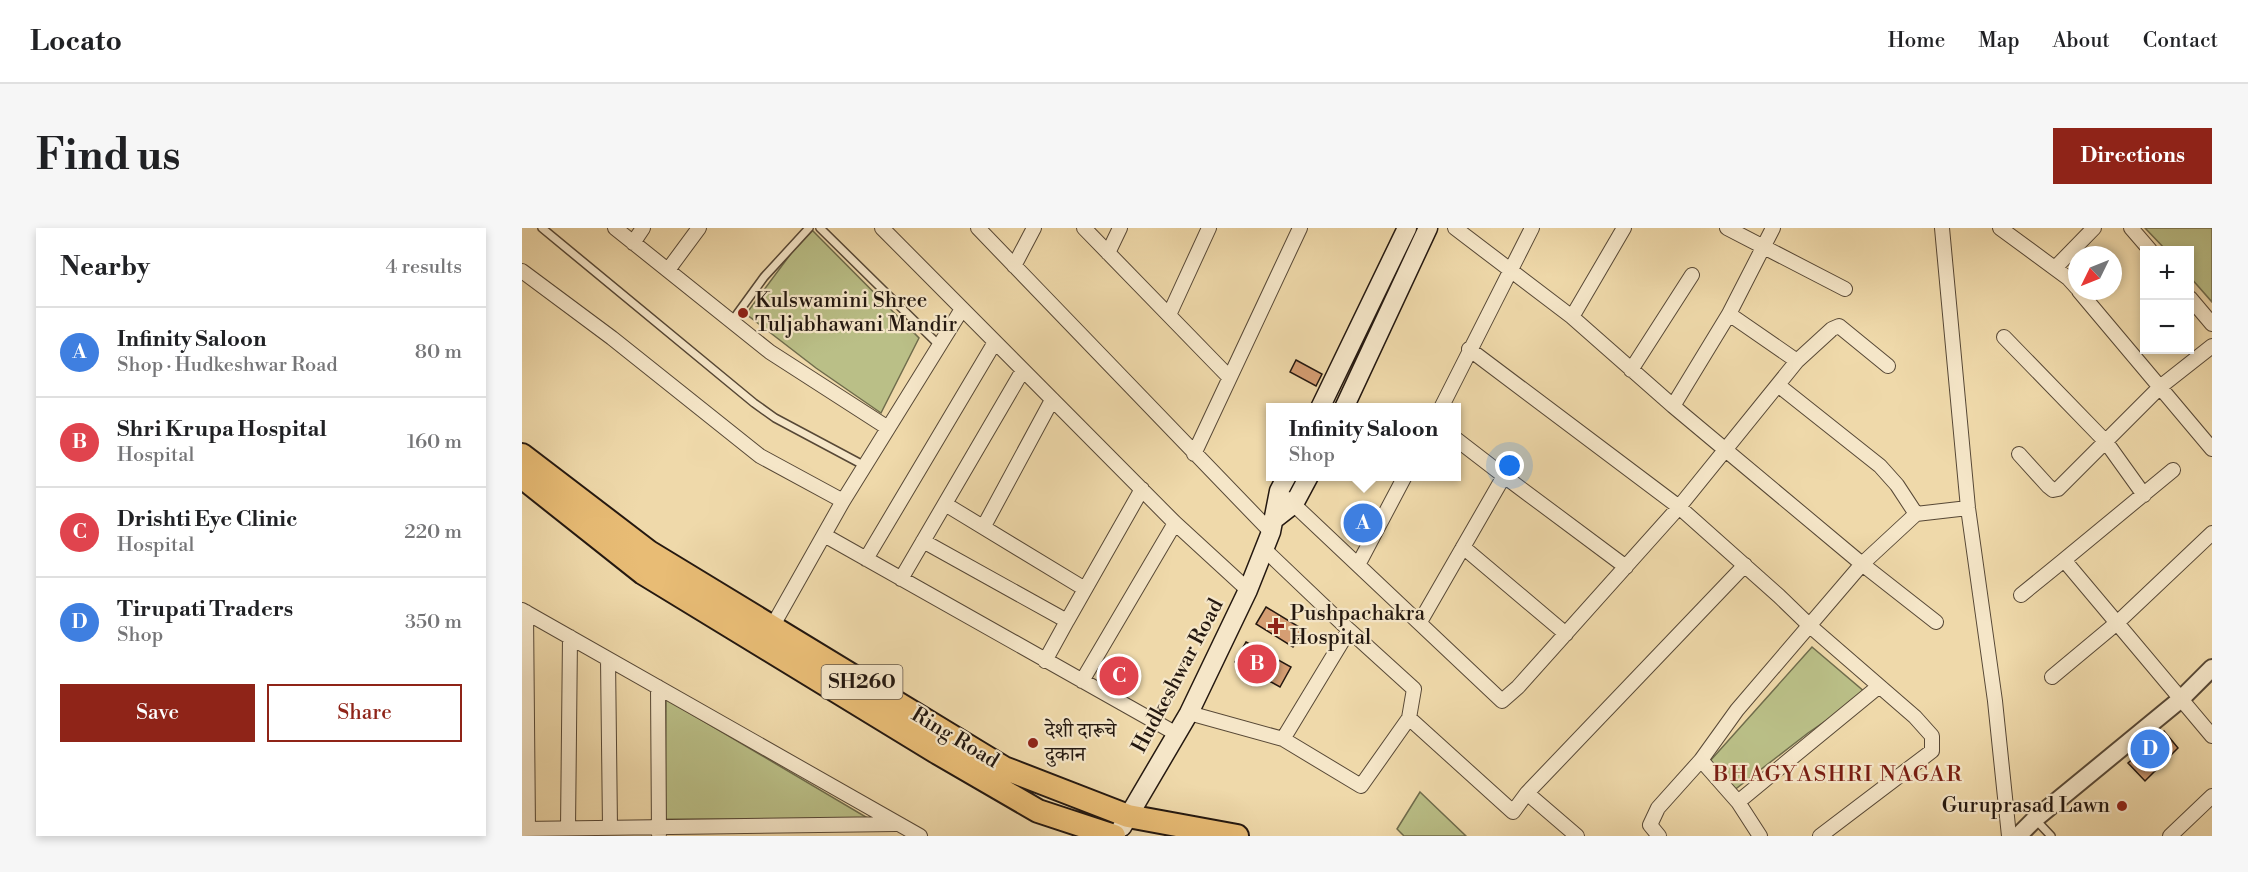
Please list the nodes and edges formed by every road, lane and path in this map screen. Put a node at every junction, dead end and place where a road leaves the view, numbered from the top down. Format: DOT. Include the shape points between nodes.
graph roads {
  1 [pos="542,228"];
  2 [pos="615,228"];
  3 [pos="644,228"];
  4 [pos="699,228"];
  5 [pos="809,228"];
  6 [pos="820,228"];
  7 [pos="882,228"];
  8 [pos="978,228"];
  9 [pos="1034,228"];
  10 [pos="1084,228"];
  11 [pos="1120,228"];
  12 [pos="1209,228"];
  13 [pos="1300,228"];
  14 [pos="1407,228"];
  15 [pos="1428,228"];
  16 [pos="1455,228"];
  17 [pos="1532,228"];
  18 [pos="1624,228"];
  19 [pos="1727,228"];
  20 [pos="1773,228"];
  21 [pos="1942,228"];
  22 [pos="2000,228"];
  23 [pos="2094,228"];
  24 [pos="2131,228"];
  25 [pos="633,243"];
  26 [pos="2147,246"];
  27 [pos="1763,247"];
  28 [pos="1108,253"];
  29 [pos="1014,266"];
  30 [pos="2055,268"];
  31 [pos="668,270"];
  32 [pos="1510,270"];
  33 [pos="522,271"];
  34 [pos="1692,275"];
  35 [pos="2068,278"];
  36 [pos="1845,289"];
  37 [pos="2086,300"];
  38 [pos="2192,300"];
  39 [pos="962,309"];
  40 [pos="1729,314"];
  41 [pos="1169,315"];
  42 [pos="1572,317"];
  43 [pos="732,321"];
  44 [pos="2212,324"];
  45 [pos="2004,337"];
  46 [pos="995,342"];
  47 [pos="940,346"];
  48 [pos="2212,346"];
  49 [pos="1469,349"];
  50 [pos="1797,361"];
  51 [pos="1888,366"];
  52 [pos="1023,370"];
  53 [pos="1631,370"];
  54 [pos="1229,377"];
  55 [pos="1778,385"];
  56 [pos="2160,387"];
  57 [pos="1052,400"];
  58 [pos="1322,403"];
  59 [pos="1346,403"];
  60 [pos="1443,403"];
  61 [pos="1673,406"];
  62 [pos="888,429"];
  63 [pos="2106,442"];
  64 [pos="1461,443"];
  65 [pos="2212,449"];
  66 [pos="1726,450"];
  67 [pos="1194,454"];
  68 [pos="2019,454"];
  69 [pos="522,455"];
  70 [pos="865,466"];
  71 [pos="2173,470"];
  72 [pos="1504,476"];
  73 [pos="522,477"];
  74 [pos="1307,481"];
  75 [pos="1403,481"];
  76 [pos="1283,484"];
  77 [pos="1142,489"];
  78 [pos="2144,495"];
  79 [pos="843,501"];
  80 [pos="945,504"];
  81 [pos="1294,504"];
  82 [pos="1679,507"];
  83 [pos="1968,508"];
  84 [pos="1916,514"];
  85 [pos="1175,523"];
  86 [pos="1274,525"];
  87 [pos="984,526"];
  88 [pos="2212,533"];
  89 [pos="824,535"];
  90 [pos="923,541"];
  91 [pos="1463,547"];
  92 [pos="1265,550"];
  93 [pos="866,559"];
  94 [pos="2064,560"];
  95 [pos="1862,564"];
  96 [pos="1358,565"];
  97 [pos="1745,565"];
  98 [pos="1626,567"];
  99 [pos="901,579"];
  100 [pos="1085,589"];
  101 [pos="1248,590"];
  102 [pos="2020,595"];
  103 [pos="524,611"];
  104 [pos="1067,621"];
  105 [pos="1420,622"];
  106 [pos="1935,622"];
  107 [pos="2118,622"];
  108 [pos="772,627"];
  109 [pos="1810,627"];
  110 [pos="1349,630"];
  111 [pos="1566,634"];
  112 [pos="570,637"];
  113 [pos="608,658"];
  114 [pos="1045,661"];
  115 [pos="2212,668"];
  116 [pos="2052,677"];
  117 [pos="1082,681"];
  118 [pos="658,687"];
  119 [pos="1878,687"];
  120 [pos="2181,699"];
  121 [pos="1189,713"];
  122 [pos="1409,718"];
  123 [pos="1175,733"];
  124 [pos="2212,736"];
  125 [pos="1282,739"];
  126 [pos="1701,760"];
  127 [pos="1527,793"];
  128 [pos="2212,796"];
  129 [pos="1738,802"];
  130 [pos="1128,816"];
  131 [pos="2035,819"];
  132 [pos="898,824"];
  133 [pos="610,827"];
  134 [pos="568,828"];
  135 [pos="525,829"];
  136 [pos="777,830"];
  137 [pos="659,831"];
  138 [pos="920,836"];
  139 [pos="1115,836"];
  140 [pos="1237,836"];
  141 [pos="1577,836"];
  142 [pos="1659,836"];
  143 [pos="1760,836"];
  144 [pos="1820,836"];
  145 [pos="2009,836"];
  146 [pos="2018,836"];
  147 [pos="2051,836"];
  148 [pos="2170,836"];
  1 -- 70 [label="lane" via="754,403"];
  2 -- 25 [label="street"];
  3 -- 25 [label="street"];
  4 -- 31 [label="street"];
  5 -- 43 [label="lane"];
  6 -- 47 [label="lane"];
  7 -- 39 [label="street"];
  8 -- 29 [label="street"];
  9 -- 29 [label="street"];
  10 -- 28 [label="street"];
  11 -- 28 [label="street"];
  12 -- 41 [label="street"];
  13 -- 54 [label="street"];
  14 -- 58 [label="main road"];
  15 -- 59 [label="main road"];
  16 -- 32 [label="street"];
  17 -- 32 [label="street"];
  18 -- 42 [label="street"];
  19 -- 27 [label="street"];
  20 -- 27 [label="street"];
  21 -- 83 [label="street"];
  22 -- 30 [label="street"];
  23 -- 30 [label="street"];
  24 -- 26 [label="street"];
  25 -- 31 [label="street"];
  27 -- 36 [label="street"];
  27 -- 40 [label="street"];
  28 -- 41 [label="street"];
  29 -- 67 [label="street"];
  30 -- 35 [label="street"];
  31 -- 43 [label="street"];
  32 -- 42 [label="street"];
  32 -- 49 [label="street"];
  33 -- 79 [label="street" via="760,456"];
  34 -- 53 [label="street"];
  37 -- 56 [label="street"];
  38 -- 44 [label="street"];
  39 -- 46 [label="street"];
  39 -- 47 [label="street"];
  40 -- 50 [label="street"];
  40 -- 61 [label="street"];
  41 -- 54 [label="street"];
  42 -- 53 [label="street"];
  43 -- 62 [label="street" via="770,352"];
  45 -- 63 [label="street"];
  46 -- 52 [label="street"];
  46 -- 93 [label="street"];
  47 -- 62 [label="street"];
  48 -- 56 [label="street"];
  49 -- 60 [label="street"];
  49 -- 82 [label="street"];
  50 -- 51 [label="street" via="1839,326"];
  50 -- 55 [label="street"];
  52 -- 57 [label="street"];
  52 -- 80 [label="street"];
  53 -- 61 [label="street"];
  54 -- 67 [label="street"];
  55 -- 66 [label="street"];
  55 -- 84 [label="street" via="1880,466"];
  56 -- 63 [label="street"];
  56 -- 65 [label="street"];
  57 -- 77 [label="street"];
  57 -- 87 [label="street"];
  61 -- 66 [label="street"];
  62 -- 70 [label="street"];
  63 -- 68 [label="street" via="2053,490"];
  63 -- 78 [label="street"];
  64 -- 72 [label="street"];
  66 -- 82 [label="street"];
  66 -- 95 [label="street"];
  67 -- 86 [label="street"];
  69 -- 108 [label="highway, Ring Road / SH260" via="649,552"];
  70 -- 79 [label="street"];
  71 -- 78 [label="street"];
  72 -- 91 [label="street"];
  72 -- 98 [label="street"];
  73 -- 139 [label="highway, Ring Road / SH260" via="643,573 928,746 1038,811"];
  74 -- 81 [label="main road"];
  75 -- 96 [label="street"];
  76 -- 81 [label="street"];
  76 -- 86 [label="main road, Hudkeshwar Road"];
  77 -- 85 [label="street"];
  77 -- 100 [label="street"];
  78 -- 94 [label="street"];
  79 -- 89 [label="street"];
  80 -- 87 [label="street"];
  80 -- 90 [label="street"];
  81 -- 86 [label="main road"];
  81 -- 96 [label="street"];
  82 -- 97 [label="street"];
  82 -- 98 [label="street"];
  83 -- 84 [label="street"];
  83 -- 145 [label="street"];
  84 -- 95 [label="street"];
  85 -- 101 [label="street"];
  85 -- 117 [label="street"];
  86 -- 92 [label="main road, Hudkeshwar Road"];
  87 -- 100 [label="street"];
  88 -- 107 [label="street"];
  89 -- 93 [label="street"];
  89 -- 108 [label="street"];
  90 -- 99 [label="street"];
  90 -- 104 [label="street"];
  91 -- 105 [label="street"];
  91 -- 111 [label="street"];
  92 -- 101 [label="main road, Hudkeshwar Road"];
  92 -- 110 [label="street"];
  93 -- 99 [label="street"];
  94 -- 102 [label="street"];
  94 -- 107 [label="street"];
  95 -- 106 [label="street"];
  95 -- 109 [label="street"];
  96 -- 105 [label="street"];
  97 -- 109 [label="street"];
  97 -- 127 [label="street"];
  98 -- 111 [label="street"];
  99 -- 114 [label="street"];
  100 -- 104 [label="street"];
  101 -- 121 [label="main road, Hudkeshwar Road"];
  103 -- 112 [label="street"];
  103 -- 135 [label="street"];
  104 -- 114 [label="street"];
  105 -- 111 [label="street" via="1502,701"];
  107 -- 116 [label="street"];
  107 -- 120 [label="street"];
  108 -- 130 [label="highway, Ring Road / SH260" via="1004,768"];
  109 -- 119 [label="street"];
  109 -- 126 [label="street" via="1737,710"];
  110 -- 122 [label="street" via="1414,689"];
  110 -- 125 [label="street"];
  112 -- 113 [label="street"];
  112 -- 134 [label="street"];
  113 -- 118 [label="street"];
  113 -- 133 [label="street"];
  114 -- 117 [label="street"];
  115 -- 120 [label="street"];
  117 -- 123 [label="street"];
  118 -- 132 [label="street"];
  118 -- 137 [label="street"];
  119 -- 129 [label="street"];
  119 -- 144 [label="street" via="1932,736 1932,751"];
  120 -- 124 [label="street"];
  120 -- 131 [label="street"];
  121 -- 123 [label="main road, Hudkeshwar Road"];
  121 -- 125 [label="street"];
  122 -- 125 [label="street" via="1361,786"];
  122 -- 127 [label="street" via="1513,812"];
  123 -- 130 [label="main road, Hudkeshwar Road"];
  126 -- 129 [label="street"];
  126 -- 142 [label="street" via="1658,808 1650,825"];
  127 -- 141 [label="street"];
  128 -- 148 [label="street"];
  129 -- 143 [label="street"];
  130 -- 139 [label="main road, Hudkeshwar Road"];
  130 -- 140 [label="highway, Ring Road / SH260"];
  131 -- 146 [label="street"];
  131 -- 147 [label="lane"];
  132 -- 136 [label="street"];
  132 -- 138 [label="street"];
  133 -- 134 [label="street"];
  133 -- 137 [label="street"];
  134 -- 135 [label="street"];
  136 -- 137 [label="street"];
}
